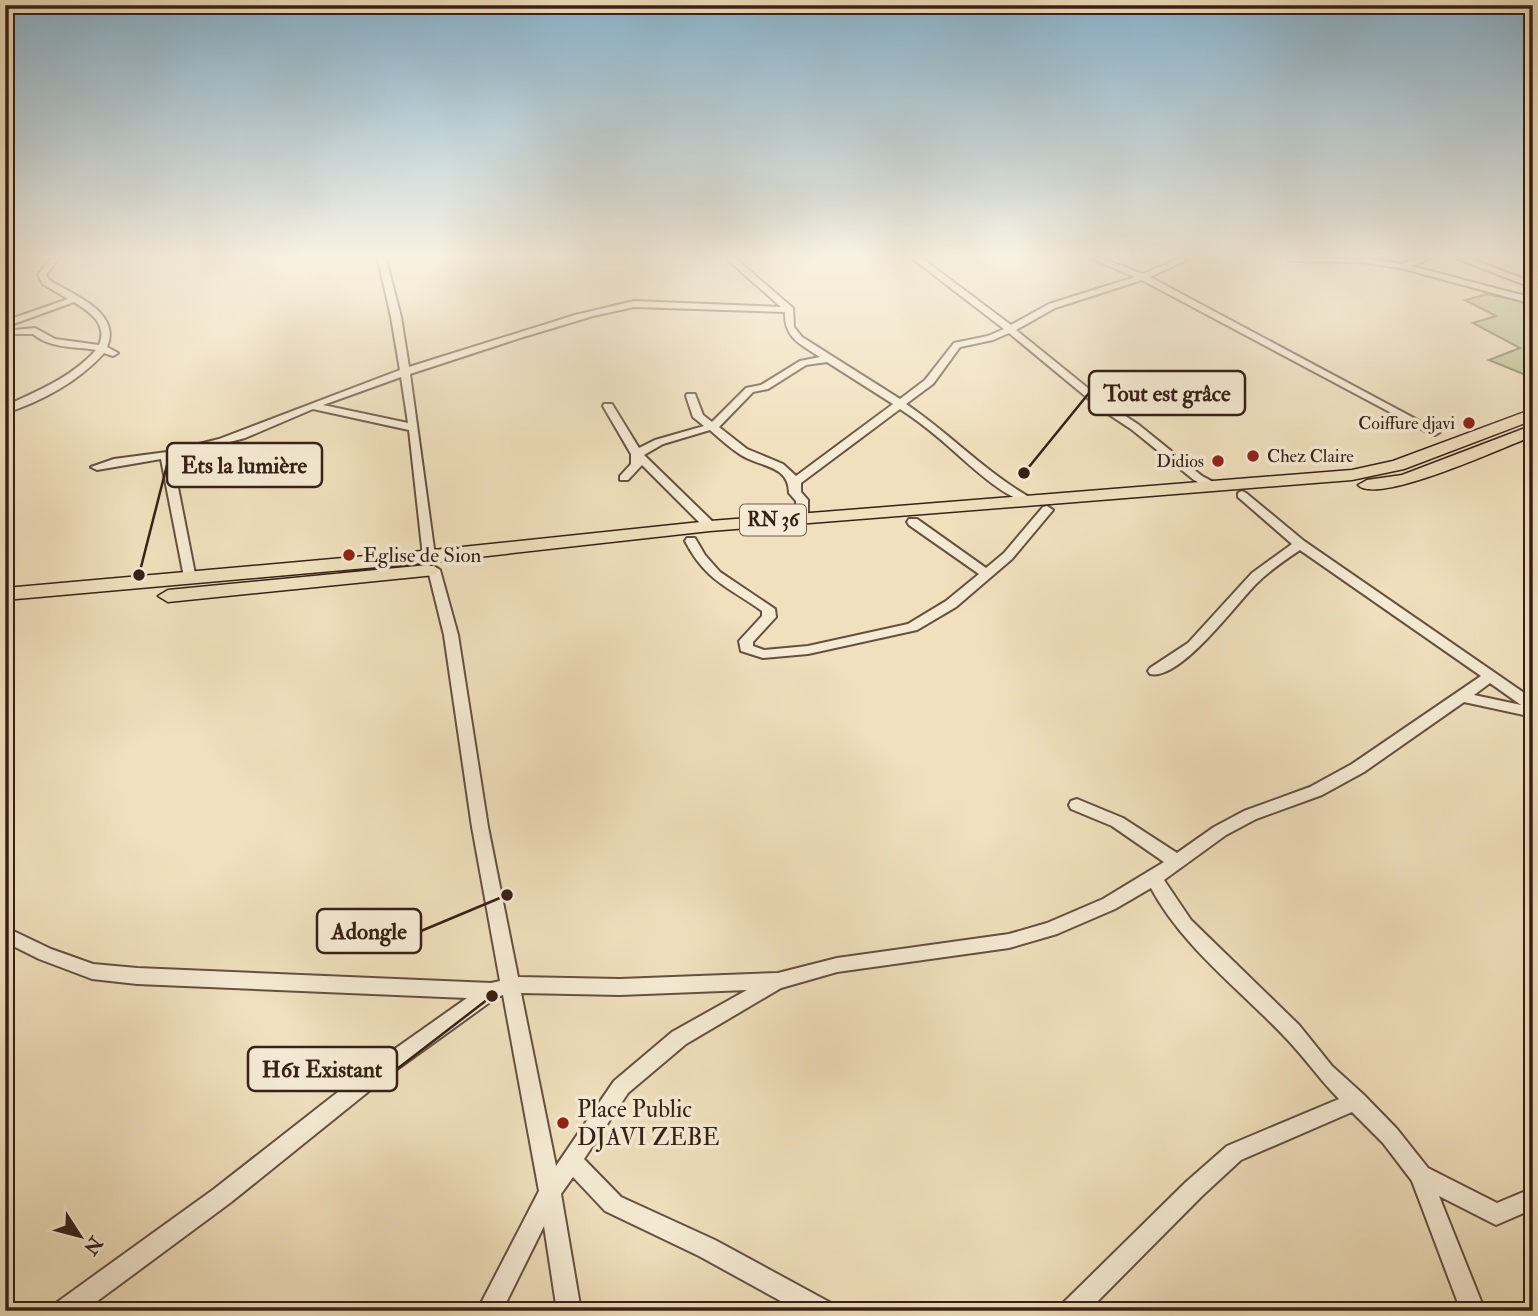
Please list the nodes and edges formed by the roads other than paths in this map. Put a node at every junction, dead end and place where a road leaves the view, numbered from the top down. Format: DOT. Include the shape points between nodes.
graph roads {
  1 [pos="102,320"];
  2 [pos="395,320"];
  3 [pos="572,320"];
  4 [pos="789,320"];
  5 [pos="996,320"];
  6 [pos="1025,320"];
  7 [pos="1225,320"];
  8 [pos="1008,330"];
  9 [pos="17,332"];
  10 [pos="108,350"];
  11 [pos="831,358"];
  12 [pos="405,371"];
  13 [pos="691,397"];
  14 [pos="899,403"];
  15 [pos="312,406"];
  16 [pos="608,406"];
  17 [pos="5,410"];
  18 [pos="1533,414"];
  19 [pos="714,426"];
  20 [pos="414,428"];
  21 [pos="1533,430"];
  22 [pos="1435,432"];
  23 [pos="637,454"];
  24 [pos="166,456"];
  25 [pos="97,467"];
  26 [pos="624,478"];
  27 [pos="795,482"];
  28 [pos="1213,486"];
  29 [pos="1242,495"];
  30 [pos="1025,499"];
  31 [pos="1046,510"];
  32 [pos="802,518"];
  33 [pos="913,522"];
  34 [pos="710,526"];
  35 [pos="691,541"];
  36 [pos="1300,544"];
  37 [pos="431,563"];
  38 [pos="987,574"];
  39 [pos="190,579"];
  40 [pos="5,594"];
  41 [pos="5,608"];
  42 [pos="1155,671"];
  43 [pos="1491,676"];
  44 [pos="1459,696"];
  45 [pos="1533,706"];
  46 [pos="1533,712"];
  47 [pos="1077,805"];
  48 [pos="1177,862"];
  49 [pos="1154,878"];
  50 [pos="5,934"];
  51 [pos="778,981"];
  52 [pos="501,988"];
  53 [pos="1357,1101"];
  54 [pos="572,1161"];
  55 [pos="1420,1175"];
  56 [pos="550,1192"];
  57 [pos="1533,1198"];
  58 [pos="64,1311"];
  59 [pos="489,1311"];
  60 [pos="569,1311"];
  61 [pos="822,1311"];
  62 [pos="1071,1311"];
  63 [pos="1473,1311"];
  1 -- 10 [label="street"];
  2 -- 12 [label="street"];
  3 -- 12 [label="street"];
  4 -- 11 [label="street" via="793,333"];
  5 -- 8 [label="street"];
  6 -- 8 [label="street"];
  7 -- 22 [label="street"];
  8 -- 14 [label="street" via="956,346 940,373"];
  8 -- 28 [label="street"];
  9 -- 10 [label="street" via="35,331 43,340 57,344"];
  10 -- 17 [label="street" via="68,380"];
  11 -- 14 [label="street"];
  11 -- 19 [label="street" via="803,363 764,387 750,390"];
  12 -- 15 [label="street"];
  12 -- 20 [label="street"];
  13 -- 19 [label="street" via="698,417"];
  14 -- 27 [label="street"];
  14 -- 30 [label="street" via="987,476"];
  15 -- 20 [label="street"];
  15 -- 24 [label="street" via="242,436"];
  16 -- 23 [label="street"];
  18 -- 28 [label="main road, RN 36" via="1398,465 1352,475"];
  19 -- 23 [label="street" via="659,442"];
  19 -- 27 [label="street" via="743,451 787,471"];
  20 -- 37 [label="street"];
  21 -- 29 [label="main road, RN 36" via="1405,480"];
  23 -- 26 [label="street" via="637,465"];
  23 -- 34 [label="street"];
  24 -- 25 [label="street"];
  24 -- 39 [label="street"];
  27 -- 32 [label="street"];
  28 -- 30 [label="main road, RN 36"];
  29 -- 31 [label="main road, RN 36"];
  29 -- 36 [label="street"];
  30 -- 32 [label="main road, RN 36"];
  31 -- 33 [label="main road, RN 36"];
  31 -- 38 [label="street"];
  32 -- 34 [label="main road, RN 36"];
  33 -- 35 [label="main road, RN 36"];
  33 -- 38 [label="street"];
  34 -- 37 [label="main road, RN 36"];
  35 -- 37 [label="main road, RN 36"];
  35 -- 38 [label="street" via="710,573 768,609 769,618 746,641 746,648 763,654 808,650 912,627 951,604"];
  36 -- 42 [label="street" via="1270,564 1187,651"];
  36 -- 43 [label="street"];
  37 -- 39 [label="main road, RN 36"];
  37 -- 41 [label="main road, RN 36" via="193,594"];
  37 -- 52 [label="street" via="451,635"];
  39 -- 40 [label="main road, RN 36"];
  43 -- 44 [label="street"];
  43 -- 45 [label="street"];
  44 -- 46 [label="street"];
  44 -- 48 [label="street" via="1358,768 1316,791 1250,815"];
  47 -- 48 [label="street" via="1128,826"];
  48 -- 49 [label="street"];
  49 -- 51 [label="street" via="1109,904 1009,941 838,965"];
  49 -- 53 [label="street" via="1185,925"];
  50 -- 52 [label="street" via="92,971 137,976"];
  51 -- 52 [label="street"];
  51 -- 54 [label="street" via="679,1038 621,1087"];
  52 -- 56 [label="street"];
  52 -- 58 [label="street" via="371,1077 222,1196"];
  53 -- 55 [label="street"];
  53 -- 62 [label="street" via="1234,1153"];
  54 -- 56 [label="street"];
  54 -- 61 [label="street" via="613,1204 707,1248"];
  55 -- 57 [label="street" via="1496,1214"];
  55 -- 63 [label="street"];
  56 -- 59 [label="street"];
  56 -- 60 [label="street"];
}
